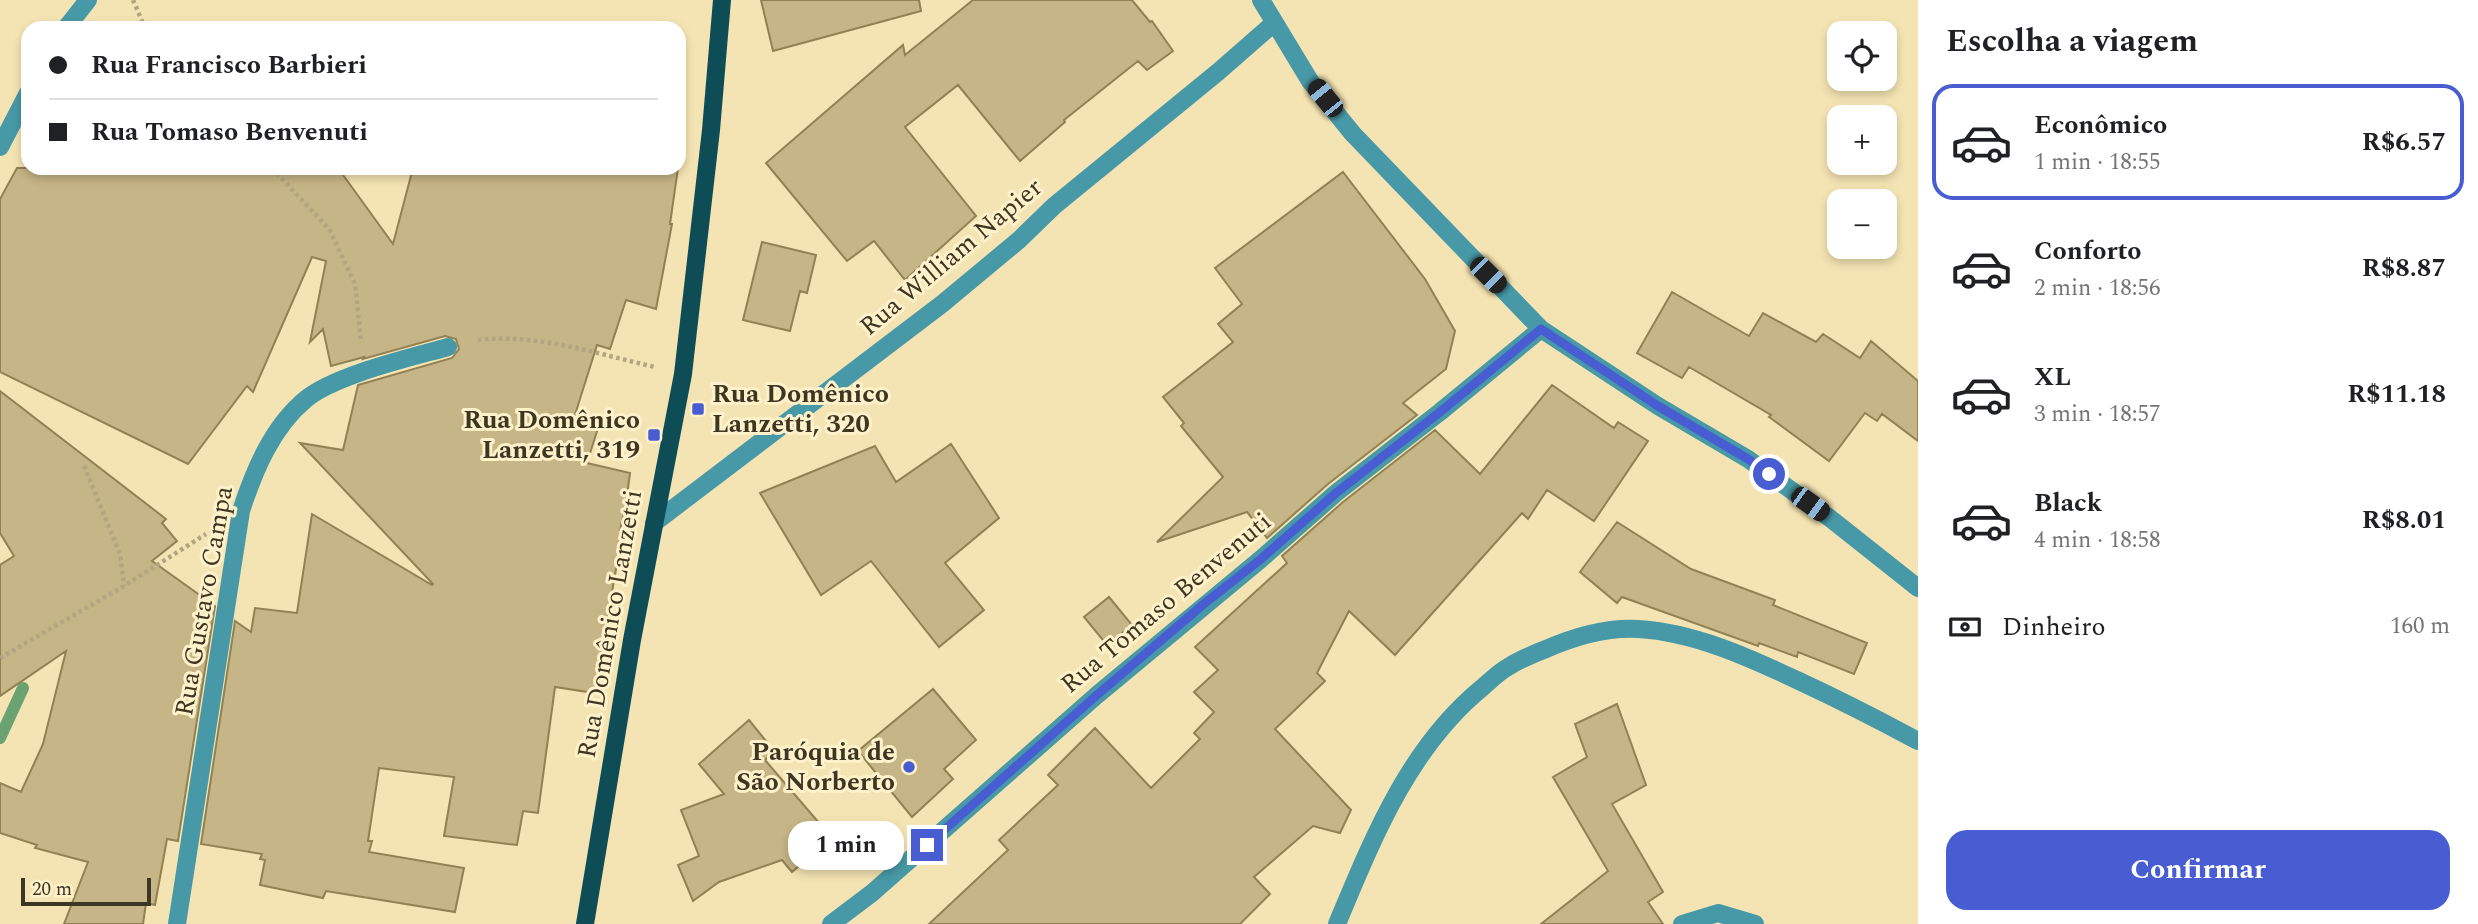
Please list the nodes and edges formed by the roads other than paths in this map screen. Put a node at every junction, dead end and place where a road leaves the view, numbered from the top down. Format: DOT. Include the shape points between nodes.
graph roads {
  1 [pos="88,0"];
  2 [pos="722,0"];
  3 [pos="1261,0"];
  4 [pos="71,21"];
  5 [pos="1274,23"];
  6 [pos="21,106"];
  7 [pos="0,147"];
  8 [pos="1541,329"];
  9 [pos="448,347"];
  10 [pos="654,523"];
  11 [pos="1918,588"];
  12 [pos="1918,741"];
  13 [pos="177,924"];
  14 [pos="585,924"];
  15 [pos="831,924"];
  16 [pos="1337,924"];
  17 [pos="1682,924"];
  18 [pos="1755,924"];
  1 -- 4 [label="street"];
  2 -- 10 [label="main road, Rua Domênico Lanzetti" via="683,374"];
  3 -- 5 [label="street"];
  5 -- 8 [label="street" via="1310,81 1353,134"];
  5 -- 10 [label="street, Rua William Napier" via="942,304"];
  6 -- 7 [label="street"];
  8 -- 11 [label="street" via="1748,459"];
  8 -- 15 [label="street, Rua Tomaso Benvenuti" via="1336,493"];
  9 -- 13 [label="street, Rua Gustavo Campa" via="338,381 307,398 269,444 249,485"];
  10 -- 14 [label="main road, Rua Domênico Lanzetti"];
  12 -- 16 [label="street" via="1754,660 1688,637 1606,629 1566,640 1507,667 1436,732 1410,768"];
  17 -- 18 [label="street" via="1718,913"];
}
